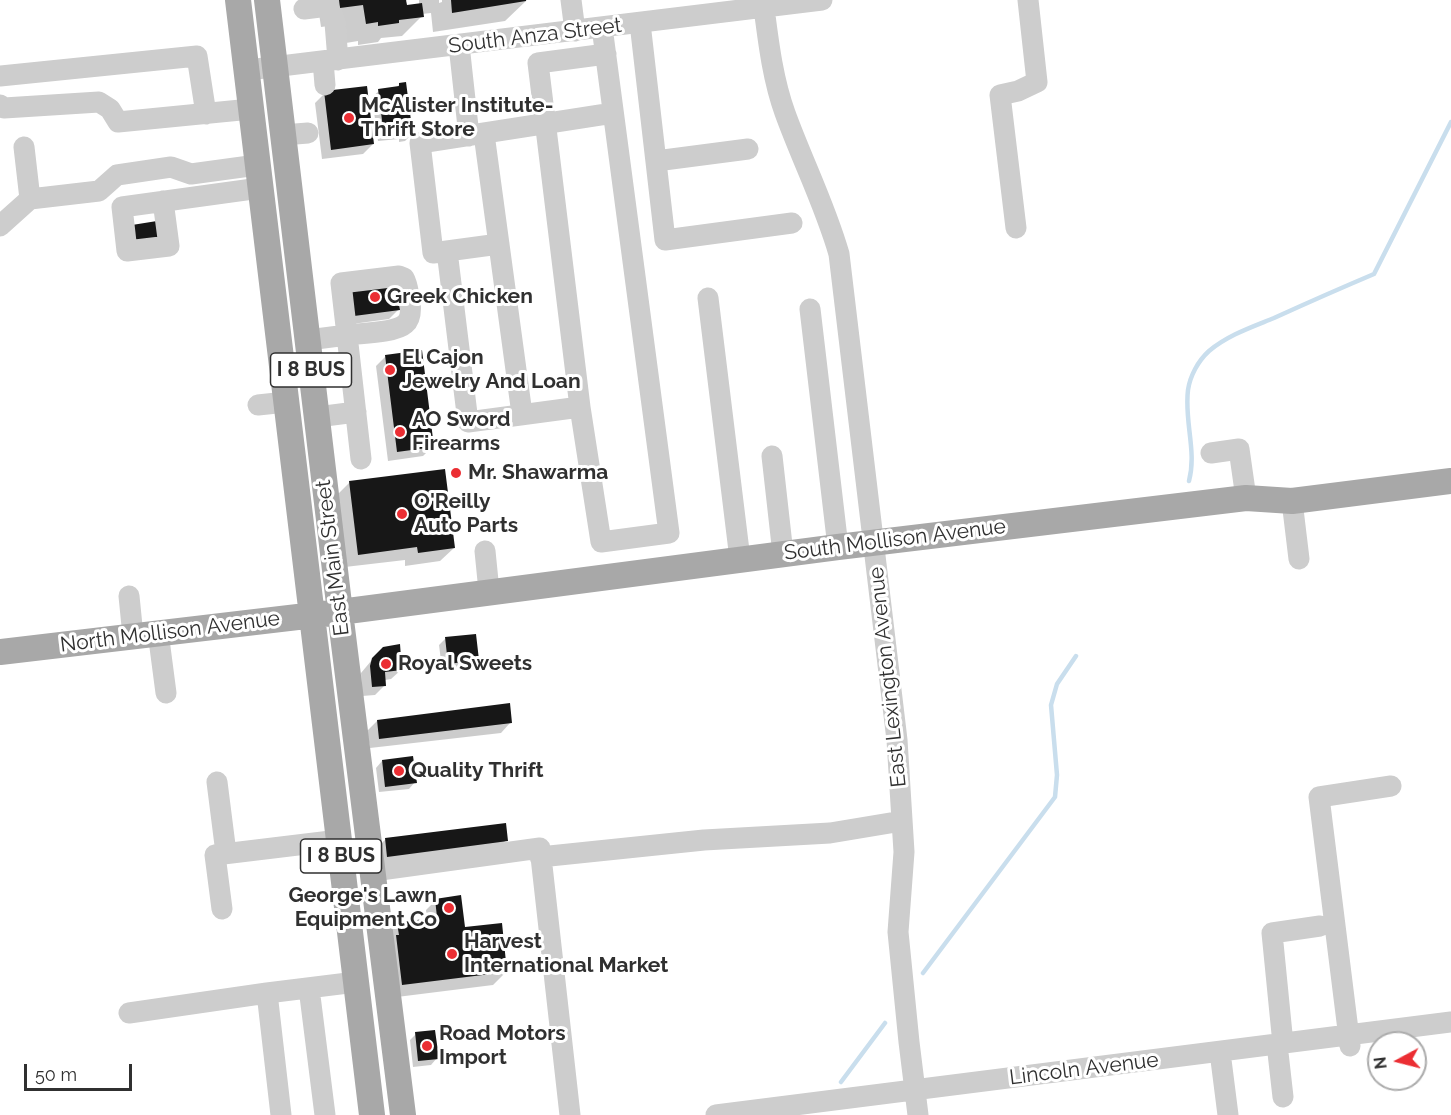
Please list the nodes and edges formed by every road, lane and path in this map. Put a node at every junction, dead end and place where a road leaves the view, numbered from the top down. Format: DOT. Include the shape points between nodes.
graph roads {
  1 [pos="238,0"];
  2 [pos="267,0"];
  3 [pos="571,0"];
  4 [pos="822,0"];
  5 [pos="1028,0"];
  6 [pos="764,4"];
  7 [pos="304,9"];
  8 [pos="640,22"];
  9 [pos="602,27"];
  10 [pos="575,31"];
  11 [pos="459,45"];
  12 [pos="606,54"];
  13 [pos="331,61"];
  14 [pos="276,68"];
  15 [pos="248,70"];
  16 [pos="0,76"];
  17 [pos="326,85"];
  18 [pos="0,105"];
  19 [pos="251,109"];
  20 [pos="613,113"];
  21 [pos="206,114"];
  22 [pos="545,125"];
  23 [pos="477,135"];
  24 [pos="24,147"];
  25 [pos="748,149"];
  26 [pos="656,161"];
  27 [pos="259,176"];
  28 [pos="30,199"];
  29 [pos="163,201"];
  30 [pos="792,223"];
  31 [pos="0,226"];
  32 [pos="1016,228"];
  33 [pos="499,244"];
  34 [pos="447,251"];
  35 [pos="708,298"];
  36 [pos="810,309"];
  37 [pos="347,335"];
  38 [pos="308,340"];
  39 [pos="286,402"];
  40 [pos="258,405"];
  41 [pos="580,407"];
  42 [pos="356,412"];
  43 [pos="522,414"];
  44 [pos="317,417"];
  45 [pos="1211,453"];
  46 [pos="772,456"];
  47 [pos="361,459"];
  48 [pos="1451,481"];
  49 [pos="1246,498"];
  50 [pos="1292,501"];
  51 [pos="873,542"];
  52 [pos="838,547"];
  53 [pos="485,551"];
  54 [pos="783,554"];
  55 [pos="740,559"];
  56 [pos="1299,559"];
  57 [pos="489,591"];
  58 [pos="129,596"];
  59 [pos="340,612"];
  60 [pos="311,615"];
  61 [pos="158,633"];
  62 [pos="132,636"];
  63 [pos="0,652"];
  64 [pos="166,693"];
  65 [pos="217,782"];
  66 [pos="1391,786"];
  67 [pos="903,821"];
  68 [pos="339,840"];
  69 [pos="226,853"];
  70 [pos="540,857"];
  71 [pos="373,871"];
  72 [pos="222,909"];
  73 [pos="1320,926"];
  74 [pos="386,978"];
  75 [pos="356,982"];
  76 [pos="309,988"];
  77 [pos="267,993"];
  78 [pos="129,1013"];
  79 [pos="1451,1022"];
  80 [pos="1349,1041"];
  81 [pos="1280,1044"];
  82 [pos="1220,1052"];
  83 [pos="915,1091"];
  84 [pos="1283,1097"];
  85 [pos="281,1115"];
  86 [pos="325,1115"];
  87 [pos="372,1115"];
  88 [pos="403,1115"];
  89 [pos="570,1115"];
  90 [pos="716,1115"];
  91 [pos="918,1115"];
  92 [pos="1228,1115"];
  1 -- 15 [label="main road, East Main Street / I 8 BUS"];
  2 -- 14 [label="main road, East Main Street / I 8 BUS"];
  3 -- 10 [label="street"];
  4 -- 6 [label="street, South Anza Street"];
  5 -- 32 [label="street" via="1037,82 1000,95"];
  6 -- 8 [label="street, South Anza Street"];
  6 -- 51 [label="street, East Lexington Avenue" via="774,76 839,254"];
  7 -- 13 [label="street" via="328,6 335,23"];
  8 -- 9 [label="street, South Anza Street"];
  8 -- 26 [label="street"];
  9 -- 10 [label="street, South Anza Street"];
  9 -- 12 [label="street"];
  10 -- 11 [label="street, South Anza Street"];
  11 -- 13 [label="street, South Anza Street"];
  11 -- 23 [label="street"];
  12 -- 20 [label="street"];
  12 -- 22 [label="street" via="538,63"];
  13 -- 14 [label="street, South Anza Street"];
  13 -- 17 [label="street"];
  14 -- 15 [label="street, South Anza Street"];
  14 -- 38 [label="main road, East Main Street / I 8 BUS" via="296,134"];
  15 -- 19 [label="main road, East Main Street / I 8 BUS"];
  16 -- 21 [label="street" via="197,56"];
  18 -- 21 [label="street" via="4,108 99,102 110,109 118,122"];
  19 -- 21 [label="street"];
  19 -- 27 [label="main road, East Main Street / I 8 BUS"];
  20 -- 22 [label="street"];
  20 -- 41 [label="street" via="669,533 601,542"];
  22 -- 23 [label="street"];
  22 -- 41 [label="street"];
  23 -- 33 [label="street"];
  23 -- 34 [label="street" via="420,143 433,253"];
  24 -- 28 [label="street"];
  25 -- 26 [label="street"];
  26 -- 30 [label="street" via="665,240"];
  27 -- 28 [label="street" via="192,174 171,167 117,175 99,191"];
  27 -- 29 [label="street"];
  27 -- 39 [label="main road, East Main Street / I 8 BUS"];
  28 -- 31 [label="street"];
  33 -- 34 [label="street"];
  33 -- 43 [label="street"];
  34 -- 43 [label="street" via="468,422"];
  35 -- 55 [label="street"];
  36 -- 52 [label="street"];
  37 -- 37 [label="street" via="402,326 410,318 404,278 341,283"];
  37 -- 38 [label="street"];
  37 -- 42 [label="street"];
  38 -- 44 [label="main road, East Main Street / I 8 BUS"];
  39 -- 40 [label="street"];
  39 -- 60 [label="main road, East Main Street / I 8 BUS"];
  41 -- 43 [label="street"];
  42 -- 44 [label="street"];
  42 -- 47 [label="street"];
  44 -- 59 [label="main road, East Main Street / I 8 BUS"];
  45 -- 49 [label="street" via="1239,449"];
  46 -- 54 [label="street"];
  48 -- 50 [label="main road, South Mollison Avenue"];
  49 -- 50 [label="main road, South Mollison Avenue"];
  49 -- 51 [label="main road, South Mollison Avenue"];
  50 -- 56 [label="street"];
  51 -- 52 [label="main road, South Mollison Avenue"];
  51 -- 67 [label="street, East Lexington Avenue"];
  52 -- 54 [label="main road, South Mollison Avenue"];
  53 -- 57 [label="street"];
  54 -- 55 [label="main road, South Mollison Avenue"];
  55 -- 57 [label="main road, South Mollison Avenue"];
  57 -- 59 [label="main road, South Mollison Avenue"];
  58 -- 62 [label="street"];
  59 -- 60 [label="main road, North Mollison Avenue"];
  59 -- 71 [label="main road, East Main Street / I 8 BUS"];
  60 -- 61 [label="main road, North Mollison Avenue"];
  60 -- 68 [label="main road, East Main Street / I 8 BUS"];
  61 -- 62 [label="main road, North Mollison Avenue"];
  61 -- 64 [label="street"];
  62 -- 63 [label="main road, North Mollison Avenue"];
  65 -- 69 [label="street"];
  66 -- 80 [label="street" via="1319,797"];
  67 -- 70 [label="street" via="830,833 704,840"];
  67 -- 83 [label="street, East Lexington Avenue" via="898,932"];
  68 -- 69 [label="street"];
  68 -- 75 [label="main road, East Main Street / I 8 BUS"];
  69 -- 72 [label="street" via="215,855"];
  70 -- 71 [label="street" via="540,848"];
  70 -- 89 [label="street"];
  71 -- 74 [label="main road, East Main Street / I 8 BUS"];
  73 -- 81 [label="street" via="1272,933"];
  74 -- 75 [label="main road"];
  74 -- 88 [label="main road, East Main Street / I 8 BUS"];
  75 -- 76 [label="street"];
  75 -- 87 [label="main road, East Main Street / I 8 BUS"];
  76 -- 77 [label="street"];
  76 -- 86 [label="street"];
  77 -- 78 [label="street"];
  77 -- 85 [label="street"];
  79 -- 80 [label="street, Lincoln Avenue"];
  80 -- 81 [label="street, Lincoln Avenue"];
  81 -- 82 [label="street, Lincoln Avenue"];
  81 -- 84 [label="street"];
  82 -- 83 [label="street, Lincoln Avenue"];
  82 -- 92 [label="street"];
  83 -- 90 [label="street, Lincoln Avenue"];
  83 -- 91 [label="street, East Lexington Avenue"];
}
